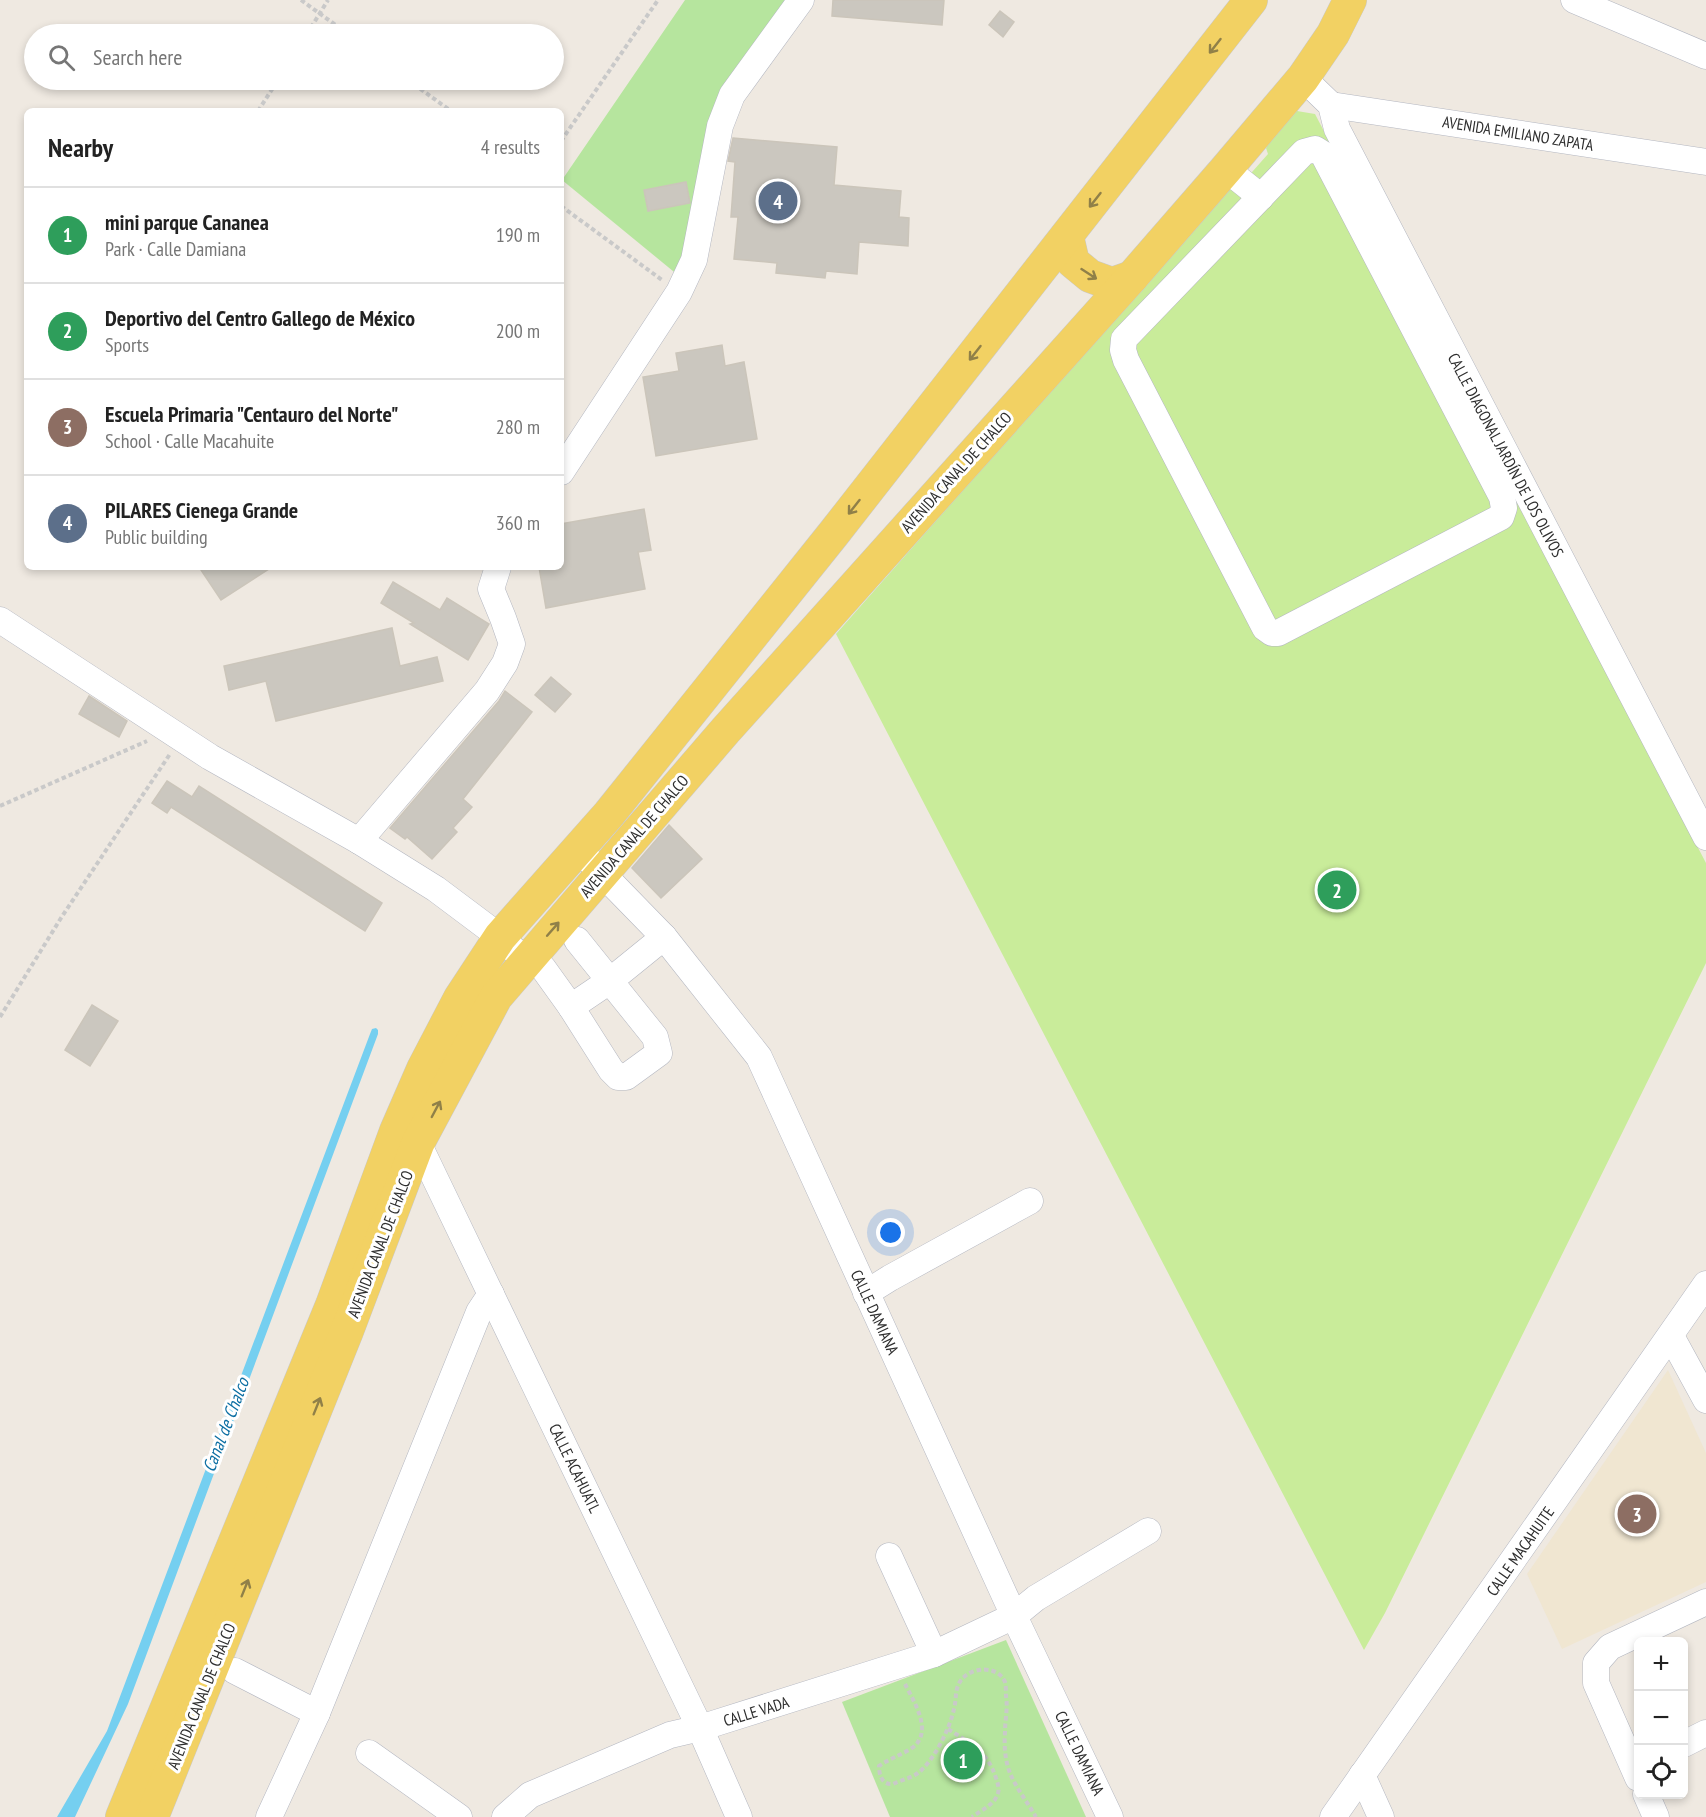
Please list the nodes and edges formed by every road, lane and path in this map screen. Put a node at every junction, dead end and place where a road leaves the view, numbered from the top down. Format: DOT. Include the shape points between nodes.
graph roads {
  1 [pos="301,0"];
  2 [pos="328,0"];
  3 [pos="658,0"];
  4 [pos="801,0"];
  5 [pos="1251,0"];
  6 [pos="1350,0"];
  7 [pos="1574,0"];
  8 [pos="320,14"];
  9 [pos="314,24"];
  10 [pos="334,24"];
  11 [pos="1706,56"];
  12 [pos="1303,78"];
  13 [pos="272,90"];
  14 [pos="422,90"];
  15 [pos="1331,105"];
  16 [pos="260,108"];
  17 [pos="447,108"];
  18 [pos="564,137"];
  19 [pos="1706,162"];
  20 [pos="1226,169"];
  21 [pos="1261,197"];
  22 [pos="564,208"];
  23 [pos="1067,236"];
  24 [pos="1132,277"];
  25 [pos="679,292"];
  26 [pos="564,467"];
  27 [pos="497,570"];
  28 [pos="0,620"];
  29 [pos="175,735"];
  30 [pos="0,806"];
  31 [pos="1706,837"];
  32 [pos="358,841"];
  33 [pos="577,848"];
  34 [pos="601,873"];
  35 [pos="500,937"];
  36 [pos="664,937"];
  37 [pos="577,940"];
  38 [pos="535,965"];
  39 [pos="611,981"];
  40 [pos="571,1007"];
  41 [pos="0,1017"];
  42 [pos="407,1137"];
  43 [pos="1030,1201"];
  44 [pos="1706,1284"];
  45 [pos="866,1293"];
  46 [pos="491,1294"];
  47 [pos="1671,1336"];
  48 [pos="1706,1400"];
  49 [pos="1148,1531"];
  50 [pos="888,1556"];
  51 [pos="1706,1602"];
  52 [pos="1014,1616"];
  53 [pos="934,1654"];
  54 [pos="897,1667"];
  55 [pos="235,1671"];
  56 [pos="317,1713"];
  57 [pos="700,1728"];
  58 [pos="948,1729"];
  59 [pos="1706,1733"];
  60 [pos="1688,1742"];
  61 [pos="369,1753"];
  62 [pos="1634,1764"];
  63 [pos="1362,1775"];
  64 [pos="1648,1799"];
  65 [pos="514,1814"];
  66 [pos="122,1817"];
  67 [pos="152,1817"];
  68 [pos="270,1817"];
  69 [pos="459,1817"];
  70 [pos="739,1817"];
  71 [pos="972,1817"];
  72 [pos="1036,1817"];
  73 [pos="1110,1817"];
  74 [pos="1333,1817"];
  75 [pos="1381,1817"];
  76 [pos="1656,1817"];
  1 -- 8 [label="path"];
  2 -- 8 [label="path"];
  3 -- 18 [label="path"];
  4 -- 25 [label="street" via="732,95 720,126 694,260"];
  5 -- 23 [label="main road, AVENIDA CANAL DE CHALCO, one-way"];
  6 -- 12 [label="main road, AVENIDA CANAL DE CHALCO"];
  7 -- 11 [label="street"];
  8 -- 9 [label="path"];
  8 -- 10 [label="path"];
  12 -- 15 [label="street"];
  12 -- 20 [label="main road, AVENIDA CANAL DE CHALCO"];
  13 -- 16 [label="path"];
  14 -- 17 [label="path"];
  15 -- 19 [label="street, AVENIDA EMILIANO ZAPATA"];
  15 -- 31 [label="street, CALLE DIAGONAL JARDÍN DE LOS OLIVOS" via="1336,129"];
  20 -- 21 [label="street"];
  20 -- 24 [label="main road, AVENIDA CANAL DE CHALCO"];
  21 -- 21 [label="street" via="1124,339 1123,350 1265,628 1278,633 1501,517 1504,508 1502,497 1323,154 1315,149 1304,152"];
  22 -- 25 [label="path"];
  23 -- 24 [label="main road, one-way" via="1074,262 1090,276 1112,284"];
  23 -- 33 [label="main road, AVENIDA CANAL DE CHALCO, one-way" via="609,814"];
  24 -- 34 [label="main road, AVENIDA CANAL DE CHALCO"];
  25 -- 26 [label="street"];
  27 -- 32 [label="street" via="491,589 512,644 505,663 487,691"];
  28 -- 29 [label="street"];
  29 -- 30 [label="path"];
  29 -- 32 [label="street"];
  29 -- 41 [label="path"];
  32 -- 35 [label="street" via="436,889"];
  33 -- 34 [label="street, CALLE DAMIANA"];
  33 -- 35 [label="main road, AVENIDA CANAL DE CHALCO"];
  34 -- 36 [label="street, CALLE DAMIANA"];
  38 -- 34 [label="main road, AVENIDA CANAL DE CHALCO, one-way"];
  35 -- 38 [label="street"];
  35 -- 42 [label="main road, AVENIDA CANAL DE CHALCO" via="460,998 423,1069"];
  36 -- 39 [label="street"];
  36 -- 45 [label="street, CALLE DAMIANA" via="759,1058"];
  37 -- 39 [label="street"];
  38 -- 40 [label="street"];
  42 -- 38 [label="main road, AVENIDA CANAL DE CHALCO, one-way" via="496,996"];
  39 -- 40 [label="street"];
  39 -- 40 [label="street" via="659,1046 659,1053 626,1077 618,1077 611,1070"];
  42 -- 46 [label="street, CALLE ACAHUATL"];
  42 -- 66 [label="main road, AVENIDA CANAL DE CHALCO" via="332,1305"];
  67 -- 42 [label="main road, AVENIDA CANAL DE CHALCO, one-way" via="347,1331"];
  43 -- 45 [label="street"];
  44 -- 47 [label="street, CALLE MACAHUITE"];
  45 -- 52 [label="street, CALLE DAMIANA"];
  46 -- 56 [label="street" via="479,1312"];
  46 -- 57 [label="street, CALLE ACAHUATL"];
  47 -- 48 [label="street"];
  47 -- 63 [label="street, CALLE MACAHUITE"];
  49 -- 52 [label="street, CALLE VADA" via="1036,1598"];
  50 -- 53 [label="street"];
  51 -- 62 [label="street" via="1610,1647 1596,1663 1596,1683"];
  52 -- 53 [label="street, CALLE VADA"];
  52 -- 73 [label="street, CALLE DAMIANA"];
  53 -- 54 [label="street, CALLE VADA"];
  54 -- 57 [label="street, CALLE VADA"];
  54 -- 58 [label="path" via="920,1713 922,1726 913,1747 879,1766 879,1775 893,1784 918,1773 936,1752"];
  55 -- 56 [label="street"];
  56 -- 68 [label="street"];
  57 -- 65 [label="street, CALLE VADA" via="670,1735 530,1795"];
  57 -- 70 [label="street, CALLE ACAHUATL"];
  58 -- 71 [label="path" via="979,1749 992,1766 999,1787 992,1803"];
  58 -- 72 [label="path" via="956,1688 963,1677 984,1669 1000,1675 1007,1700 1005,1752 1010,1773"];
  59 -- 60 [label="street"];
  61 -- 69 [label="street"];
  63 -- 74 [label="street, CALLE MACAHUITE"];
  63 -- 75 [label="street"];
  64 -- 76 [label="street"];
}
